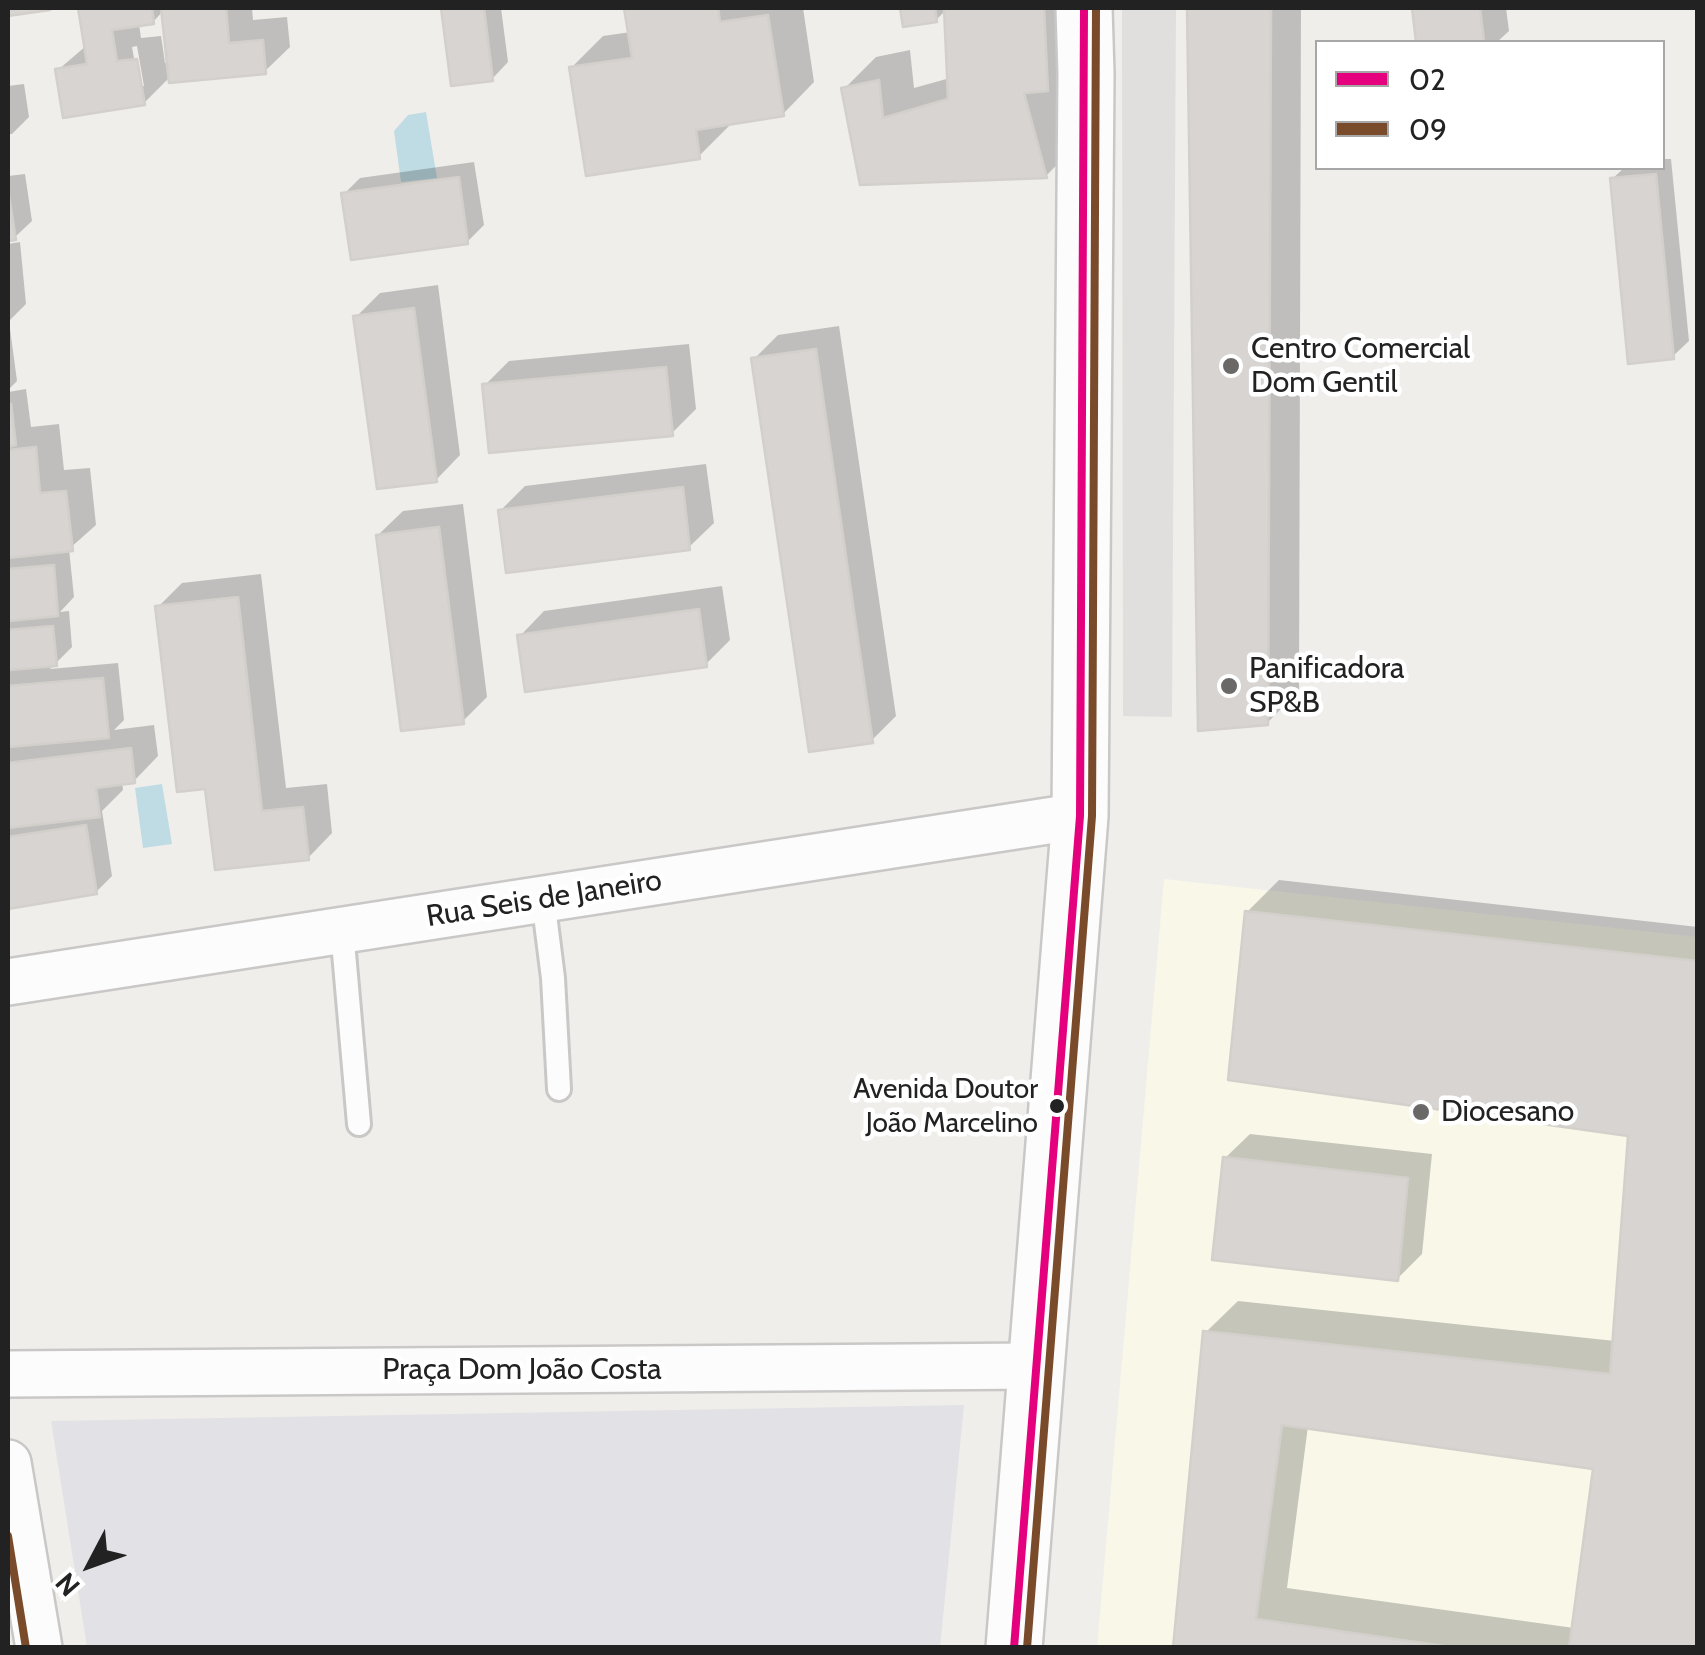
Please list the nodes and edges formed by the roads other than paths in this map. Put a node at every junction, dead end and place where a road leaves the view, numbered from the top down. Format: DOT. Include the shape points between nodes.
graph roads {
  1 [pos="1084,8"];
  2 [pos="1080,816"];
  3 [pos="543,899"];
  4 [pos="342,930"];
  5 [pos="8,982"];
  6 [pos="559,1089"];
  7 [pos="359,1124"];
  8 [pos="1036,1366"];
  9 [pos="8,1374"];
  10 [pos="8,1464"];
  11 [pos="39,1648"];
  12 [pos="1014,1648"];
  1 -- 2 [label="street"];
  2 -- 3 [label="street, Rua Seis de Janeiro"];
  2 -- 8 [label="street"];
  3 -- 4 [label="street, Rua Seis de Janeiro"];
  3 -- 6 [label="lane"];
  4 -- 5 [label="street, Rua Seis de Janeiro"];
  4 -- 7 [label="lane"];
  8 -- 9 [label="street, Praça Dom João Costa"];
  8 -- 12 [label="street"];
  10 -- 11 [label="street"];
}
